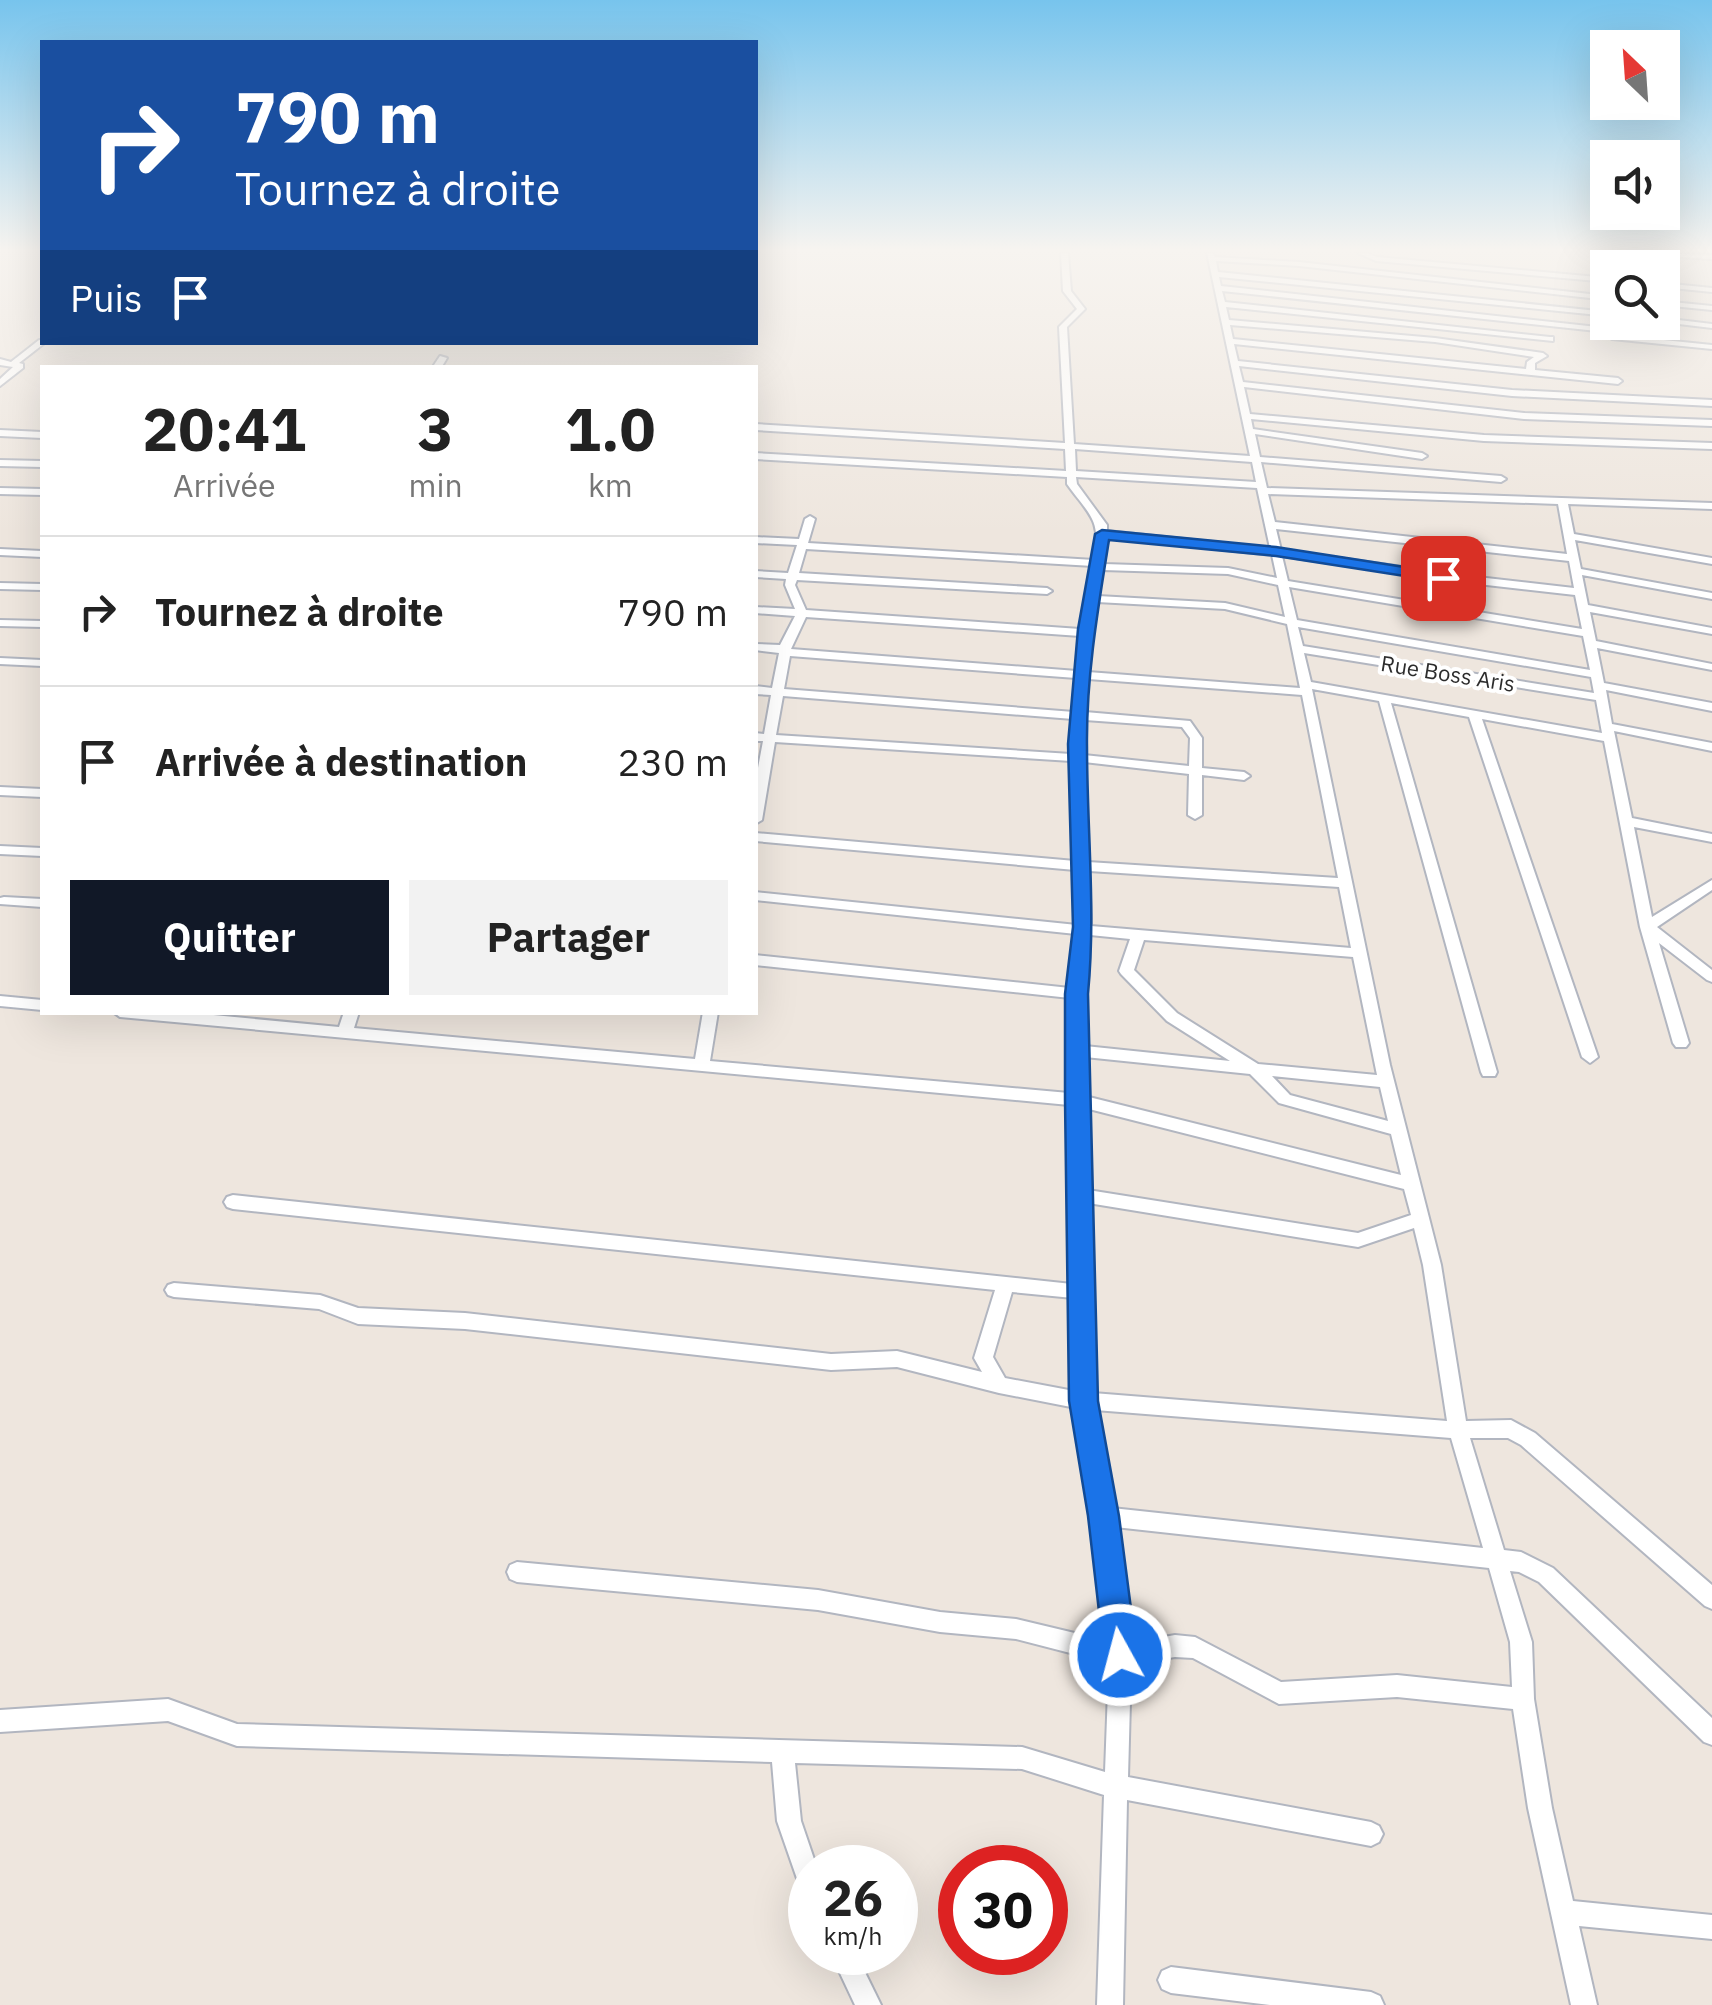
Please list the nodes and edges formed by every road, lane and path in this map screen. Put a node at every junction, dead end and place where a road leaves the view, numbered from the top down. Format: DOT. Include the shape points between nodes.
graph roads {
  1 [pos="36,347"];
  2 [pos="1064,347"];
  3 [pos="1230,347"];
  4 [pos="1279,347"];
  5 [pos="1452,347"];
  6 [pos="1481,347"];
  7 [pos="443,358"];
  8 [pos="0,362"];
  9 [pos="14,363"];
  10 [pos="1234,363"];
  11 [pos="438,365"];
  12 [pos="1465,367"];
  13 [pos="1530,373"];
  14 [pos="1618,381"];
  15 [pos="0,383"];
  16 [pos="1238,384"];
  17 [pos="1712,403"];
  18 [pos="1247,416"];
  19 [pos="1712,423"];
  20 [pos="758,427"];
  21 [pos="1251,431"];
  22 [pos="0,433"];
  23 [pos="40,435"];
  24 [pos="1712,446"];
  25 [pos="1070,448"];
  26 [pos="758,456"];
  27 [pos="1422,456"];
  28 [pos="1257,460"];
  29 [pos="0,463"];
  30 [pos="40,464"];
  31 [pos="1071,475"];
  32 [pos="1501,478"];
  33 [pos="1263,488"];
  34 [pos="0,491"];
  35 [pos="40,492"];
  36 [pos="1562,502"];
  37 [pos="1712,506"];
  38 [pos="810,519"];
  39 [pos="1270,524"];
  40 [pos="1102,534"];
  41 [pos="1568,536"];
  42 [pos="758,540"];
  43 [pos="802,544"];
  44 [pos="0,552"];
  45 [pos="1276,552"];
  46 [pos="40,554"];
  47 [pos="1712,561"];
  48 [pos="1574,564"];
  49 [pos="1098,565"];
  50 [pos="758,574"];
  51 [pos="793,576"];
  52 [pos="1282,584"];
  53 [pos="0,586"];
  54 [pos="40,587"];
  55 [pos="1047,590"];
  56 [pos="1712,596"];
  57 [pos="1092,599"];
  58 [pos="1580,600"];
  59 [pos="758,610"];
  60 [pos="802,614"];
  61 [pos="1291,622"];
  62 [pos="0,623"];
  63 [pos="40,624"];
  64 [pos="1712,631"];
  65 [pos="1086,632"];
  66 [pos="1588,638"];
  67 [pos="758,647"];
  68 [pos="1297,648"];
  69 [pos="785,651"];
  70 [pos="0,661"];
  71 [pos="40,663"];
  72 [pos="1712,668"];
  73 [pos="1083,673"];
  74 [pos="1597,685"];
  75 [pos="1306,688"];
  76 [pos="758,690"];
  77 [pos="778,691"];
  78 [pos="1384,698"];
  79 [pos="1712,707"];
  80 [pos="1080,713"];
  81 [pos="1474,714"];
  82 [pos="1607,732"];
  83 [pos="758,736"];
  84 [pos="771,738"];
  85 [pos="1712,748"];
  86 [pos="1078,758"];
  87 [pos="1196,770"];
  88 [pos="1244,776"];
  89 [pos="0,791"];
  90 [pos="758,791"];
  91 [pos="40,793"];
  92 [pos="1195,815"];
  93 [pos="1625,821"];
  94 [pos="758,836"];
  95 [pos="1712,838"];
  96 [pos="0,850"];
  97 [pos="40,852"];
  98 [pos="1082,866"];
  99 [pos="1345,884"];
  100 [pos="1709,890"];
  101 [pos="758,896"];
  102 [pos="4,901"];
  103 [pos="40,903"];
  104 [pos="1084,927"];
  105 [pos="1647,927"];
  106 [pos="1138,934"];
  107 [pos="1359,953"];
  108 [pos="758,960"];
  109 [pos="1712,977"];
  110 [pos="1077,994"];
  111 [pos="0,1001"];
  112 [pos="40,1005"];
  113 [pos="151,1015"];
  114 [pos="351,1015"];
  115 [pos="710,1015"];
  116 [pos="344,1034"];
  117 [pos="1681,1043"];
  118 [pos="1077,1050"];
  119 [pos="1590,1057"];
  120 [pos="702,1064"];
  121 [pos="1255,1068"];
  122 [pos="1489,1072"];
  123 [pos="1386,1082"];
  124 [pos="1077,1100"];
  125 [pos="1398,1130"];
  126 [pos="1412,1184"];
  127 [pos="1079,1195"];
  128 [pos="233,1202"];
  129 [pos="1420,1219"];
  130 [pos="1006,1284"];
  131 [pos="174,1290"];
  132 [pos="1080,1292"];
  133 [pos="999,1384"];
  134 [pos="1084,1401"];
  135 [pos="1458,1430"];
  136 [pos="1104,1516"];
  137 [pos="1494,1556"];
  138 [pos="517,1572"];
  139 [pos="1712,1599"];
  140 [pos="1120,1655"];
  141 [pos="1523,1699"];
  142 [pos="0,1720"];
  143 [pos="1712,1734"];
  144 [pos="782,1752"];
  145 [pos="1117,1788"];
  146 [pos="1372,1834"];
  147 [pos="797,1845"];
  148 [pos="1564,1912"];
  149 [pos="1712,1926"];
  150 [pos="853,1975"];
  151 [pos="1171,1980"];
  152 [pos="868,2005"];
  153 [pos="1110,2005"];
  154 [pos="1371,2005"];
  155 [pos="1584,2005"];
  1 -- 9 [label="street"];
  2 -- 25 [label="street"];
  3 -- 10 [label="street"];
  4 -- 12 [label="street"];
  5 -- 12 [label="street"];
  6 -- 13 [label="street" via="1543,356 1532,362"];
  7 -- 11 [label="street"];
  8 -- 9 [label="street"];
  9 -- 15 [label="street" via="20,366"];
  10 -- 16 [label="street"];
  10 -- 17 [label="street" via="1512,393"];
  12 -- 13 [label="street"];
  13 -- 14 [label="street"];
  16 -- 18 [label="street"];
  16 -- 19 [label="street" via="1524,416"];
  18 -- 21 [label="street"];
  18 -- 24 [label="street" via="1484,438"];
  20 -- 25 [label="street"];
  21 -- 27 [label="street"];
  21 -- 28 [label="street"];
  22 -- 23 [label="street"];
  25 -- 28 [label="street"];
  25 -- 31 [label="street"];
  26 -- 31 [label="street"];
  28 -- 32 [label="street"];
  28 -- 33 [label="street"];
  29 -- 30 [label="street"];
  31 -- 33 [label="street"];
  31 -- 40 [label="street"];
  33 -- 36 [label="street"];
  33 -- 39 [label="street"];
  34 -- 35 [label="street"];
  36 -- 37 [label="street"];
  36 -- 41 [label="street"];
  38 -- 43 [label="street"];
  39 -- 45 [label="street"];
  39 -- 48 [label="street"];
  40 -- 45 [label="street"];
  40 -- 49 [label="street"];
  41 -- 47 [label="street"];
  41 -- 48 [label="street"];
  42 -- 43 [label="street"];
  43 -- 49 [label="street"];
  43 -- 51 [label="street"];
  44 -- 46 [label="street"];
  45 -- 52 [label="street"];
  45 -- 58 [label="street"];
  48 -- 56 [label="street"];
  48 -- 58 [label="street"];
  49 -- 52 [label="street" via="1228,571"];
  49 -- 57 [label="street"];
  50 -- 51 [label="street"];
  51 -- 55 [label="street"];
  51 -- 60 [label="street"];
  52 -- 61 [label="street"];
  52 -- 66 [label="street"];
  53 -- 54 [label="street"];
  57 -- 61 [label="street" via="1225,606"];
  57 -- 65 [label="street"];
  58 -- 64 [label="street"];
  58 -- 66 [label="street"];
  59 -- 60 [label="street"];
  60 -- 65 [label="street"];
  60 -- 69 [label="street"];
  61 -- 68 [label="street"];
  61 -- 74 [label="street"];
  62 -- 63 [label="street"];
  65 -- 73 [label="street"];
  66 -- 72 [label="street"];
  66 -- 74 [label="street"];
  67 -- 69 [label="street"];
  68 -- 74 [label="street, Rue Boss Aris"];
  68 -- 75 [label="street"];
  69 -- 73 [label="street"];
  69 -- 77 [label="street"];
  70 -- 71 [label="street"];
  73 -- 75 [label="street"];
  73 -- 80 [label="street"];
  74 -- 79 [label="street"];
  74 -- 82 [label="street"];
  75 -- 78 [label="street"];
  75 -- 99 [label="street"];
  76 -- 77 [label="street"];
  77 -- 80 [label="street"];
  77 -- 84 [label="street"];
  78 -- 81 [label="street"];
  78 -- 122 [label="street"];
  80 -- 86 [label="street"];
  80 -- 87 [label="street" via="1186,724 1196,738"];
  81 -- 82 [label="street"];
  81 -- 119 [label="street"];
  82 -- 85 [label="street"];
  82 -- 93 [label="street"];
  83 -- 84 [label="street"];
  84 -- 86 [label="street"];
  84 -- 90 [label="street"];
  86 -- 87 [label="street"];
  86 -- 98 [label="street"];
  87 -- 88 [label="street"];
  87 -- 92 [label="street"];
  89 -- 91 [label="street"];
  93 -- 95 [label="street"];
  93 -- 105 [label="street"];
  94 -- 98 [label="street"];
  96 -- 97 [label="street"];
  98 -- 99 [label="street"];
  98 -- 104 [label="street"];
  99 -- 107 [label="street"];
  100 -- 105 [label="street"];
  101 -- 104 [label="street"];
  102 -- 103 [label="street"];
  104 -- 106 [label="street"];
  104 -- 110 [label="street"];
  105 -- 109 [label="street"];
  105 -- 117 [label="street"];
  106 -- 107 [label="street"];
  106 -- 121 [label="street" via="1126,971 1172,1016"];
  107 -- 123 [label="street"];
  108 -- 110 [label="street"];
  110 -- 118 [label="street"];
  111 -- 112 [label="street"];
  113 -- 116 [label="street"];
  114 -- 116 [label="street"];
  115 -- 120 [label="street"];
  116 -- 120 [label="street"];
  118 -- 121 [label="street"];
  118 -- 124 [label="street"];
  120 -- 124 [label="street"];
  121 -- 123 [label="street"];
  121 -- 125 [label="street" via="1284,1099"];
  123 -- 125 [label="street"];
  124 -- 126 [label="street"];
  124 -- 127 [label="street"];
  125 -- 126 [label="street"];
  126 -- 129 [label="street"];
  127 -- 129 [label="street" via="1358,1240"];
  127 -- 132 [label="street"];
  128 -- 130 [label="street"];
  129 -- 135 [label="street"];
  130 -- 132 [label="street"];
  130 -- 133 [label="street" via="983,1358"];
  131 -- 133 [label="street" via="320,1302 358,1316 465,1321 831,1362 897,1359"];
  132 -- 134 [label="street"];
  133 -- 134 [label="street"];
  134 -- 135 [label="street"];
  134 -- 136 [label="street"];
  135 -- 137 [label="street"];
  135 -- 139 [label="street" via="1510,1429 1528,1439"];
  136 -- 137 [label="street"];
  136 -- 140 [label="street"];
  137 -- 141 [label="street" via="1522,1642"];
  137 -- 143 [label="street" via="1546,1575"];
  138 -- 140 [label="street" via="818,1600 1016,1630"];
  140 -- 141 [label="street" via="1195,1648 1279,1693 1397,1686"];
  140 -- 145 [label="street"];
  141 -- 148 [label="street"];
  142 -- 144 [label="street" via="168,1710 237,1735"];
  144 -- 145 [label="street" via="1022,1758"];
  144 -- 147 [label="street"];
  145 -- 146 [label="street"];
  145 -- 153 [label="street"];
  148 -- 149 [label="street"];
  148 -- 155 [label="street"];
  150 -- 152 [label="street"];
  151 -- 154 [label="street"];
}
